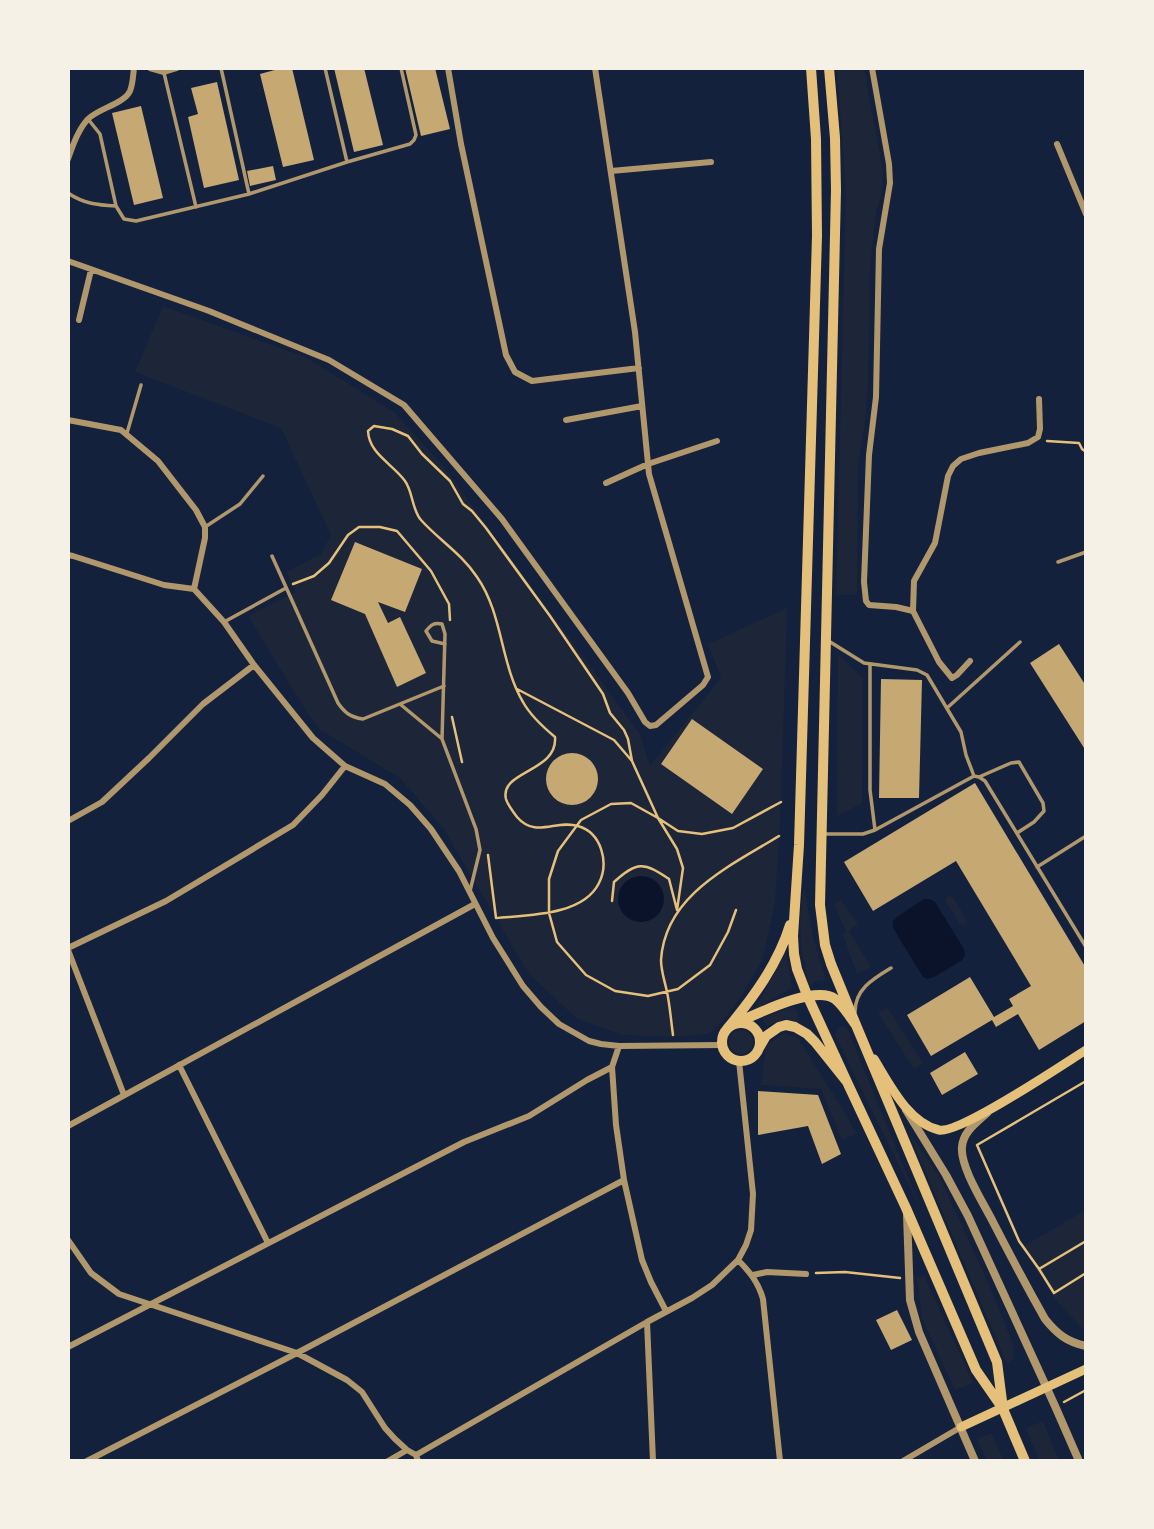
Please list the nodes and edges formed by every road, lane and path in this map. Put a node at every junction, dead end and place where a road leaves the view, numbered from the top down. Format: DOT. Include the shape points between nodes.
graph roads {
  1 [pos="134,68"];
  2 [pos="150,68"];
  3 [pos="177,68"];
  4 [pos="221,68"];
  5 [pos="326,68"];
  6 [pos="401,68"];
  7 [pos="448,68"];
  8 [pos="595,68"];
  9 [pos="811,68"];
  10 [pos="829,68"];
  11 [pos="872,68"];
  12 [pos="164,72"];
  13 [pos="88,119"];
  14 [pos="1057,144"];
  15 [pos="68,159"];
  16 [pos="347,162"];
  17 [pos="711,162"];
  18 [pos="611,172"];
  19 [pos="68,194"];
  20 [pos="249,194"];
  21 [pos="117,206"];
  22 [pos="196,207"];
  23 [pos="1086,214"];
  24 [pos="68,261"];
  25 [pos="91,270"];
  26 [pos="79,320"];
  27 [pos="639,368"];
  28 [pos="141,385"];
  29 [pos="1039,399"];
  30 [pos="642,406"];
  31 [pos="68,420"];
  32 [pos="566,420"];
  33 [pos="126,435"];
  34 [pos="1038,437"];
  35 [pos="718,441"];
  36 [pos="1086,452"];
  37 [pos="648,464"];
  38 [pos="263,476"];
  39 [pos="606,483"];
  40 [pos="205,527"];
  41 [pos="1086,552"];
  42 [pos="68,555"];
  43 [pos="272,556"];
  44 [pos="1058,562"];
  45 [pos="293,584"];
  46 [pos="286,588"];
  47 [pos="194,589"];
  48 [pos="913,611"];
  49 [pos="224,622"];
  50 [pos="451,627"];
  51 [pos="825,639"];
  52 [pos="1020,642"];
  53 [pos="445,643"];
  54 [pos="970,661"];
  55 [pos="870,664"];
  56 [pos="254,665"];
  57 [pos="443,685"];
  58 [pos="517,689"];
  59 [pos="400,704"];
  60 [pos="947,708"];
  61 [pos="452,712"];
  62 [pos="442,739"];
  63 [pos="632,761"];
  64 [pos="345,766"];
  65 [pos="465,771"];
  66 [pos="976,776"];
  67 [pos="781,802"];
  68 [pos="657,818"];
  69 [pos="68,821"];
  70 [pos="577,825"];
  71 [pos="875,830"];
  72 [pos="1016,833"];
  73 [pos="821,834"];
  74 [pos="779,836"];
  75 [pos="1086,836"];
  76 [pos="487,846"];
  77 [pos="1037,867"];
  78 [pos="470,893"];
  79 [pos="612,901"];
  80 [pos="475,904"];
  81 [pos="794,908"];
  82 [pos="677,910"];
  83 [pos="736,910"];
  84 [pos="549,913"];
  85 [pos="1086,947"];
  86 [pos="68,949"];
  87 [pos="891,968"];
  88 [pos="667,992"];
  89 [pos="807,995"];
  90 [pos="856,1025"];
  91 [pos="730,1026"];
  92 [pos="862,1040"];
  93 [pos="674,1045"];
  94 [pos="722,1045"];
  95 [pos="618,1046"];
  96 [pos="759,1048"];
  97 [pos="1086,1050"];
  98 [pos="739,1061"];
  99 [pos="179,1065"];
  100 [pos="612,1067"];
  101 [pos="1086,1081"];
  102 [pos="847,1082"];
  103 [pos="124,1095"];
  104 [pos="901,1102"];
  105 [pos="992,1109"];
  106 [pos="68,1126"];
  107 [pos="624,1180"];
  108 [pos="906,1208"];
  109 [pos="68,1240"];
  110 [pos="1086,1241"];
  111 [pos="268,1243"];
  112 [pos="738,1260"];
  113 [pos="1039,1269"];
  114 [pos="814,1273"];
  115 [pos="1086,1273"];
  116 [pos="806,1274"];
  117 [pos="753,1275"];
  118 [pos="910,1279"];
  119 [pos="149,1306"];
  120 [pos="666,1311"];
  121 [pos="647,1322"];
  122 [pos="1086,1346"];
  123 [pos="68,1347"];
  124 [pos="297,1353"];
  125 [pos="1086,1369"];
  126 [pos="1046,1387"];
  127 [pos="1086,1390"];
  128 [pos="1055,1406"];
  129 [pos="1003,1409"];
  130 [pos="961,1427"];
  131 [pos="407,1450"];
  132 [pos="417,1458"];
  133 [pos="86,1461"];
  134 [pos="388,1461"];
  135 [pos="653,1461"];
  136 [pos="780,1461"];
  137 [pos="903,1461"];
  138 [pos="975,1461"];
  139 [pos="1025,1461"];
  140 [pos="1079,1461"];
  1 -- 13 [label="street" via="130,93"];
  2 -- 12 [label="street"];
  3 -- 12 [label="street"];
  4 -- 20 [label="lane"];
  5 -- 16 [label="lane"];
  6 -- 16 [label="lane" via="414,140"];
  7 -- 27 [label="street" via="506,355 516,372 532,381"];
  8 -- 18 [label="street"];
  9 -- 81 [label="main road" via="817,236"];
  10 -- 51 [label="main road" via="836,190"];
  11 -- 48 [label="street" via="890,183 880,249 864,582 869,605"];
  12 -- 22 [label="lane"];
  13 -- 15 [label="street"];
  13 -- 21 [label="lane" via="100,134"];
  14 -- 23 [label="street"];
  16 -- 20 [label="lane"];
  17 -- 18 [label="street"];
  18 -- 27 [label="street"];
  19 -- 21 [label="lane" via="92,204"];
  20 -- 22 [label="lane"];
  21 -- 22 [label="lane" via="124,219 136,221"];
  24 -- 25 [label="street"];
  25 -- 26 [label="street"];
  25 -- 37 [label="street" via="329,360 404,405 502,519 650,726 708,677"];
  27 -- 30 [label="street"];
  28 -- 33 [label="lane"];
  29 -- 34 [label="street"];
  30 -- 32 [label="street"];
  30 -- 37 [label="street"];
  31 -- 33 [label="street" via="121,430"];
  33 -- 40 [label="street" via="158,461"];
  34 -- 36 [label="path" via="1076,442"];
  34 -- 48 [label="street" via="961,459 953,466 935,543 914,581"];
  35 -- 37 [label="street"];
  37 -- 39 [label="street"];
  38 -- 40 [label="lane" via="240,504"];
  40 -- 47 [label="street"];
  41 -- 44 [label="lane"];
  42 -- 47 [label="street"];
  43 -- 46 [label="lane"];
  45 -- 50 [label="path" via="314,576 359,527 397,531 432,571 449,604"];
  46 -- 49 [label="lane"];
  46 -- 59 [label="lane" via="343,711 363,719"];
  47 -- 49 [label="street"];
  48 -- 54 [label="street" via="952,678"];
  49 -- 56 [label="street"];
  51 -- 55 [label="lane"];
  51 -- 73 [label="main road"];
  52 -- 60 [label="lane"];
  53 -- 53 [label="lane" via="442,624 432,624 428,636"];
  53 -- 57 [label="lane"];
  55 -- 60 [label="lane" via="927,675"];
  55 -- 71 [label="lane" via="870,790"];
  56 -- 64 [label="street" via="313,738"];
  56 -- 69 [label="street" via="203,704 102,802"];
  57 -- 59 [label="lane"];
  57 -- 62 [label="lane"];
  58 -- 63 [label="path" via="614,740"];
  58 -- 63 [label="path" via="494,611 478,577 419,518 406,482 369,438 373,426 408,436 450,481 603,694 628,739"];
  58 -- 70 [label="path" via="555,737 556,746 541,764 509,783 508,805 524,824 542,828"];
  59 -- 62 [label="lane"];
  60 -- 66 [label="lane"];
  61 -- 65 [label="path"];
  62 -- 78 [label="lane" via="480,850"];
  63 -- 68 [label="path"];
  64 -- 78 [label="street" via="385,784 410,805 431,829"];
  64 -- 86 [label="street" via="293,825 166,901"];
  66 -- 71 [label="lane"];
  66 -- 72 [label="lane" via="985,781"];
  66 -- 72 [label="lane" via="1019,762 1044,811"];
  67 -- 68 [label="path" via="733,828 702,834 678,831"];
  68 -- 70 [label="path" via="631,803 611,804"];
  68 -- 82 [label="path" via="683,868"];
  70 -- 84 [label="path" via="558,851 549,879"];
  70 -- 84 [label="path" via="592,834 604,855 604,871 585,899"];
  71 -- 73 [label="lane"];
  72 -- 77 [label="lane"];
  73 -- 90 [label="main road" via="820,905 825,944"];
  74 -- 82 [label="path" via="706,881"];
  75 -- 77 [label="lane"];
  76 -- 84 [label="path" via="496,918"];
  77 -- 85 [label="lane"];
  78 -- 80 [label="street"];
  79 -- 82 [label="path" via="614,882 627,871 651,867 669,878"];
  80 -- 95 [label="street" via="523,986 541,1007 589,1041"];
  80 -- 99 [label="street"];
  81 -- 89 [label="main road" via="794,954"];
  81 -- 91 [label="main road" via="773,963"];
  82 -- 88 [label="path" via="661,963"];
  83 -- 88 [label="path" via="710,965"];
  84 -- 88 [label="path" via="557,942 586,975 615,991 648,996"];
  86 -- 103 [label="street"];
  87 -- 90 [label="lane" via="869,982 857,998"];
  88 -- 93 [label="path"];
  89 -- 90 [label="main road" via="835,999"];
  89 -- 91 [label="main road"];
  89 -- 102 [label="main road"];
  90 -- 92 [label="main road"];
  91 -- 94 [label="main road"];
  91 -- 96 [label="main road" via="754,1028"];
  92 -- 104 [label="main road"];
  92 -- 129 [label="main road" via="997,1362"];
  93 -- 94 [label="street"];
  93 -- 95 [label="street"];
  94 -- 98 [label="main road" via="727,1056"];
  95 -- 100 [label="street"];
  96 -- 98 [label="main road" via="751,1058"];
  96 -- 102 [label="main road" via="779,1027 795,1027 815,1042"];
  97 -- 105 [label="main road"];
  98 -- 112 [label="street" via="753,1194 751,1230"];
  99 -- 103 [label="street"];
  99 -- 111 [label="street"];
  100 -- 107 [label="street"];
  100 -- 111 [label="street" via="529,1116 464,1142"];
  101 -- 113 [label="path" via="976,1145 1019,1241"];
  102 -- 108 [label="main road"];
  103 -- 106 [label="street"];
  104 -- 105 [label="main road" via="916,1118 939,1130 955,1128"];
  104 -- 126 [label="street" via="968,1216"];
  105 -- 122 [label="street" via="964,1137 962,1158 1045,1319 1062,1337"];
  107 -- 120 [label="street" via="642,1260"];
  107 -- 124 [label="street"];
  108 -- 118 [label="street"];
  108 -- 129 [label="main road" via="976,1370"];
  109 -- 119 [label="street" via="91,1273 119,1294"];
  110 -- 113 [label="path"];
  111 -- 119 [label="street"];
  112 -- 117 [label="street"];
  112 -- 120 [label="street" via="712,1285"];
  113 -- 115 [label="path" via="1054,1293"];
  114 -- 118 [label="path"];
  116 -- 117 [label="street"];
  117 -- 136 [label="street" via="763,1299"];
  118 -- 130 [label="street" via="910,1300 919,1332"];
  119 -- 123 [label="street"];
  119 -- 124 [label="street"];
  120 -- 121 [label="street"];
  121 -- 132 [label="street"];
  121 -- 135 [label="street"];
  124 -- 131 [label="street" via="362,1392 385,1428"];
  124 -- 133 [label="street"];
  125 -- 126 [label="main road"];
  126 -- 128 [label="street"];
  126 -- 129 [label="main road"];
  127 -- 128 [label="path"];
  128 -- 140 [label="street"];
  129 -- 130 [label="main road"];
  129 -- 139 [label="main road"];
  130 -- 137 [label="street"];
  130 -- 138 [label="street"];
  131 -- 132 [label="street"];
  131 -- 134 [label="street"];
}
